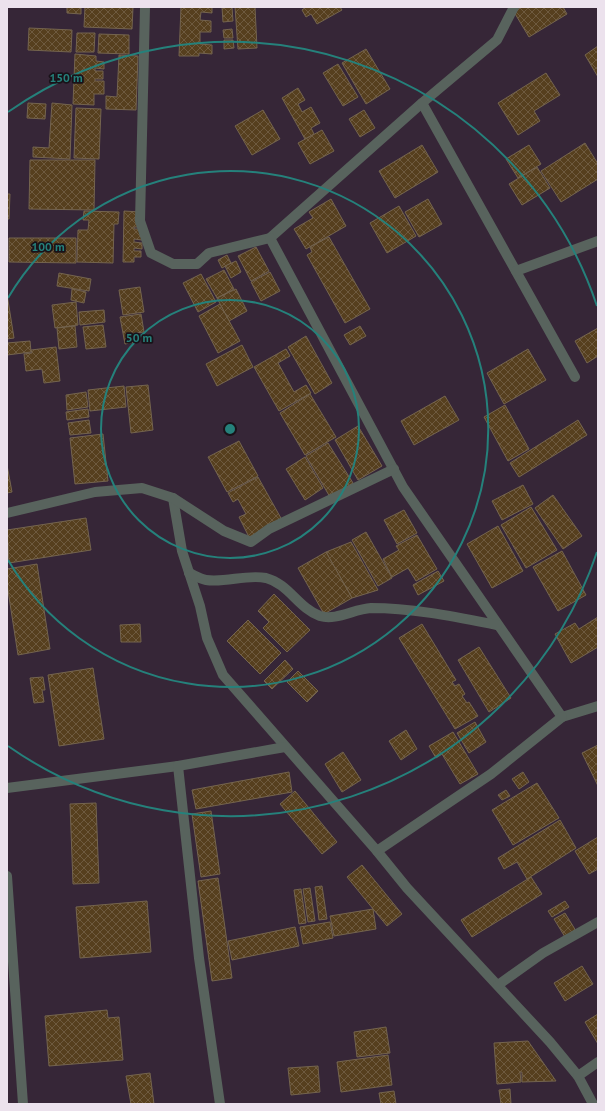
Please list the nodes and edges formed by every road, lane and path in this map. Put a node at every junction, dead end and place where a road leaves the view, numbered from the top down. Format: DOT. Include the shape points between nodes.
graph roads {
  1 [pos="145,7"];
  2 [pos="514,7"];
  3 [pos="422,103"];
  4 [pos="270,238"];
  5 [pos="598,241"];
  6 [pos="516,271"];
  7 [pos="575,378"];
  8 [pos="394,469"];
  9 [pos="173,498"];
  10 [pos="7,513"];
  11 [pos="189,572"];
  12 [pos="497,625"];
  13 [pos="598,706"];
  14 [pos="562,718"];
  15 [pos="285,747"];
  16 [pos="178,766"];
  17 [pos="7,788"];
  18 [pos="377,851"];
  19 [pos="7,876"];
  20 [pos="598,922"];
  21 [pos="498,985"];
  22 [pos="598,1062"];
  23 [pos="578,1076"];
  24 [pos="23,1104"];
  25 [pos="220,1104"];
  26 [pos="592,1104"];
  1 -- 4 [label="street" via="140,221 151,253 173,264 197,264 209,253"];
  2 -- 3 [label="street" via="497,40"];
  3 -- 4 [label="street"];
  3 -- 6 [label="street"];
  4 -- 8 [label="street"];
  5 -- 6 [label="street"];
  6 -- 7 [label="street"];
  8 -- 9 [label="street" via="269,529 251,542 224,531"];
  8 -- 12 [label="street" via="403,487"];
  9 -- 10 [label="street" via="142,488 95,492"];
  9 -- 11 [label="street" via="182,551"];
  11 -- 12 [label="street" via="204,579 266,578 286,588 304,606 321,616 338,616 357,609 372,608 439,614"];
  11 -- 15 [label="street" via="208,638 223,675"];
  12 -- 14 [label="street"];
  13 -- 14 [label="street"];
  14 -- 18 [label="street" via="490,774"];
  15 -- 16 [label="street"];
  15 -- 18 [label="street"];
  16 -- 17 [label="street"];
  16 -- 25 [label="street"];
  18 -- 21 [label="street" via="407,888"];
  19 -- 24 [label="street"];
  20 -- 21 [label="street" via="543,953"];
  21 -- 23 [label="street"];
  22 -- 23 [label="street"];
  23 -- 26 [label="street"];
}
